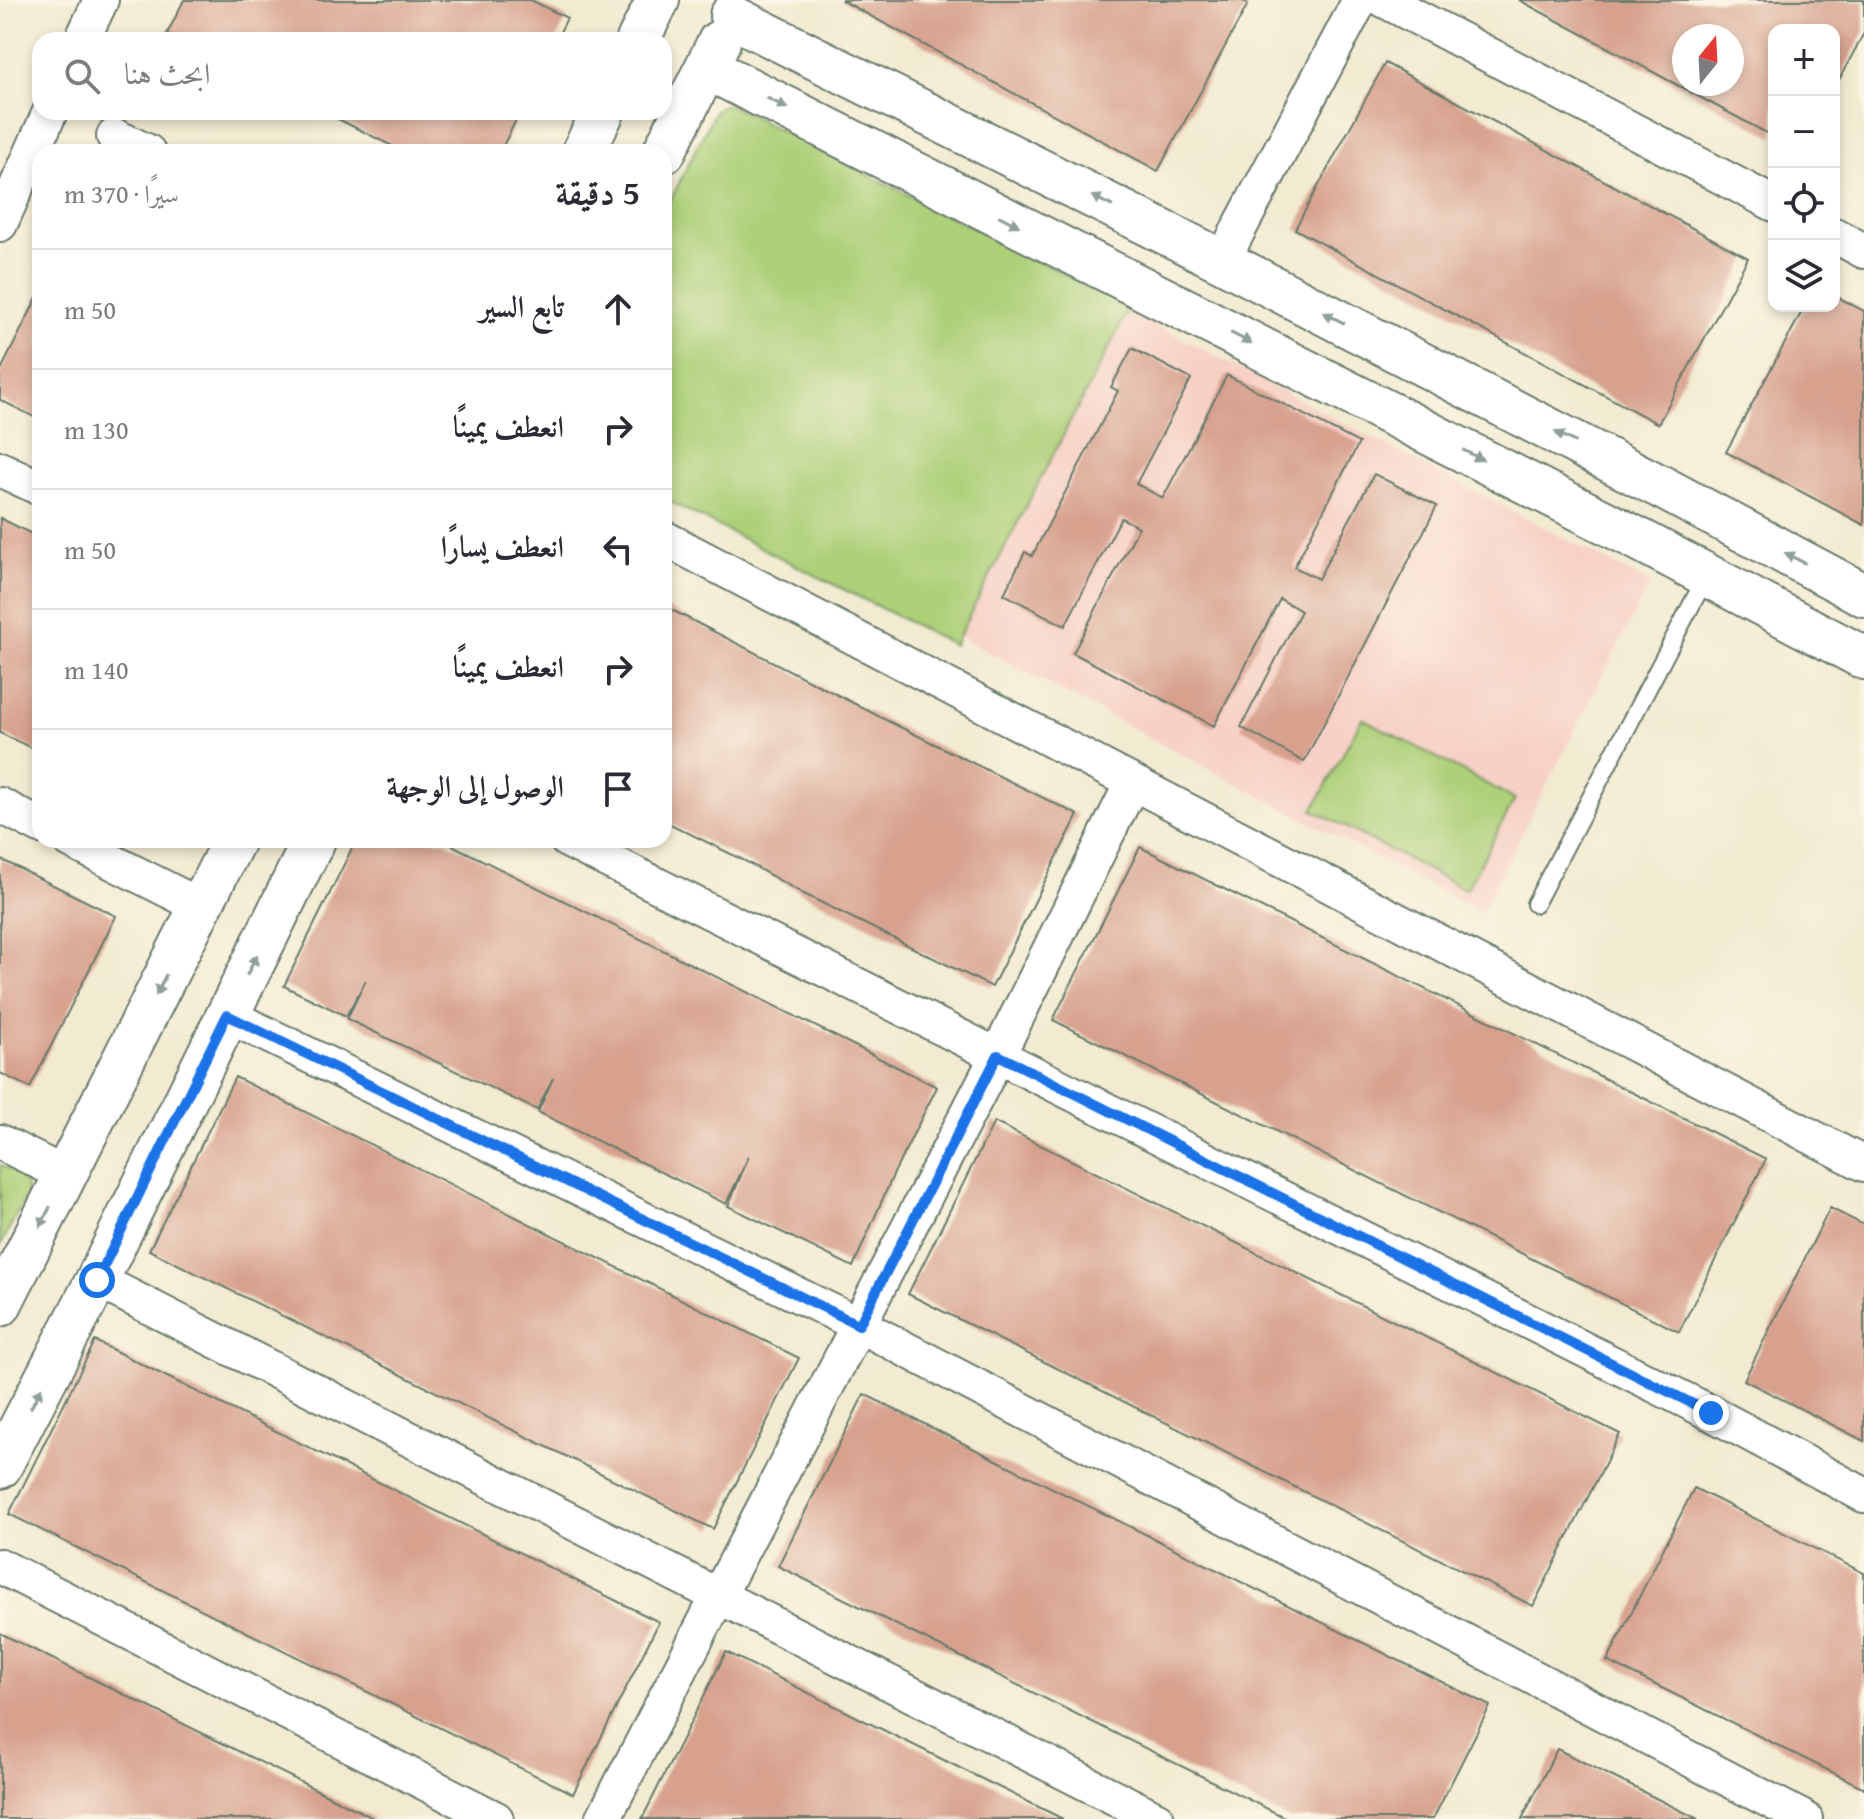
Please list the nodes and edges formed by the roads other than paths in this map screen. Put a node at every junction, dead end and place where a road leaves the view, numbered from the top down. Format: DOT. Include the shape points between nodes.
graph roads {
  1 [pos="101,0"];
  2 [pos="658,0"];
  3 [pos="1360,0"];
  4 [pos="1384,0"];
  5 [pos="735,8"];
  6 [pos="86,32"];
  7 [pos="642,32"];
  8 [pos="707,68"];
  9 [pos="46,120"];
  10 [pos="599,120"];
  11 [pos="114,136"];
  12 [pos="36,144"];
  13 [pos="131,144"];
  14 [pos="587,144"];
  15 [pos="668,144"];
  16 [pos="32,152"];
  17 [pos="1768,201"];
  18 [pos="0,224"];
  19 [pos="1840,238"];
  20 [pos="1864,251"];
  21 [pos="1222,261"];
  22 [pos="0,469"];
  23 [pos="32,484"];
  24 [pos="1665,489"];
  25 [pos="1640,540"];
  26 [pos="672,542"];
  27 [pos="1707,576"];
  28 [pos="1864,595"];
  29 [pos="1864,658"];
  30 [pos="1132,783"];
  31 [pos="0,805"];
  32 [pos="32,822"];
  33 [pos="85,848"];
  34 [pos="230,848"];
  35 [pos="310,848"];
  36 [pos="583,848"];
  37 [pos="1535,904"];
  38 [pos="200,906"];
  39 [pos="227,1015"];
  40 [pos="998,1055"];
  41 [pos="0,1142"];
  42 [pos="1864,1164"];
  43 [pos="66,1175"];
  44 [pos="97,1280"];
  45 [pos="0,1305"];
  46 [pos="859,1325"];
  47 [pos="0,1467"];
  48 [pos="1864,1495"];
  49 [pos="0,1566"];
  50 [pos="718,1594"];
  51 [pos="496,1819"];
  52 [pos="603,1819"];
  53 [pos="1157,1819"];
  54 [pos="1805,1819"];
  1 -- 6 [label="street"];
  2 -- 7 [label="street"];
  3 -- 21 [label="street"];
  4 -- 17 [label="street"];
  5 -- 8 [label="street"];
  21 -- 5 [label="street, one-way"];
  8 -- 15 [label="street"];
  8 -- 25 [label="street, one-way"];
  9 -- 12 [label="street"];
  10 -- 14 [label="street"];
  11 -- 13 [label="street"];
  16 -- 18 [label="street"];
  19 -- 20 [label="street"];
  24 -- 21 [label="street, one-way"];
  22 -- 23 [label="street"];
  24 -- 25 [label="street"];
  28 -- 24 [label="street, one-way"];
  25 -- 27 [label="street"];
  26 -- 30 [label="street"];
  27 -- 29 [label="street"];
  27 -- 37 [label="lane"];
  30 -- 40 [label="street"];
  30 -- 42 [label="street"];
  31 -- 32 [label="street"];
  33 -- 38 [label="street"];
  34 -- 38 [label="street"];
  39 -- 35 [label="street, one-way"];
  36 -- 40 [label="street"];
  38 -- 43 [label="street, one-way"];
  39 -- 44 [label="street"];
  39 -- 46 [label="street"];
  40 -- 46 [label="street"];
  40 -- 48 [label="street"];
  41 -- 43 [label="street"];
  43 -- 45 [label="street, one-way"];
  47 -- 44 [label="street, one-way"];
  44 -- 50 [label="street"];
  46 -- 50 [label="street"];
  46 -- 54 [label="street"];
  49 -- 51 [label="street"];
  50 -- 52 [label="street"];
  50 -- 53 [label="street"];
}
